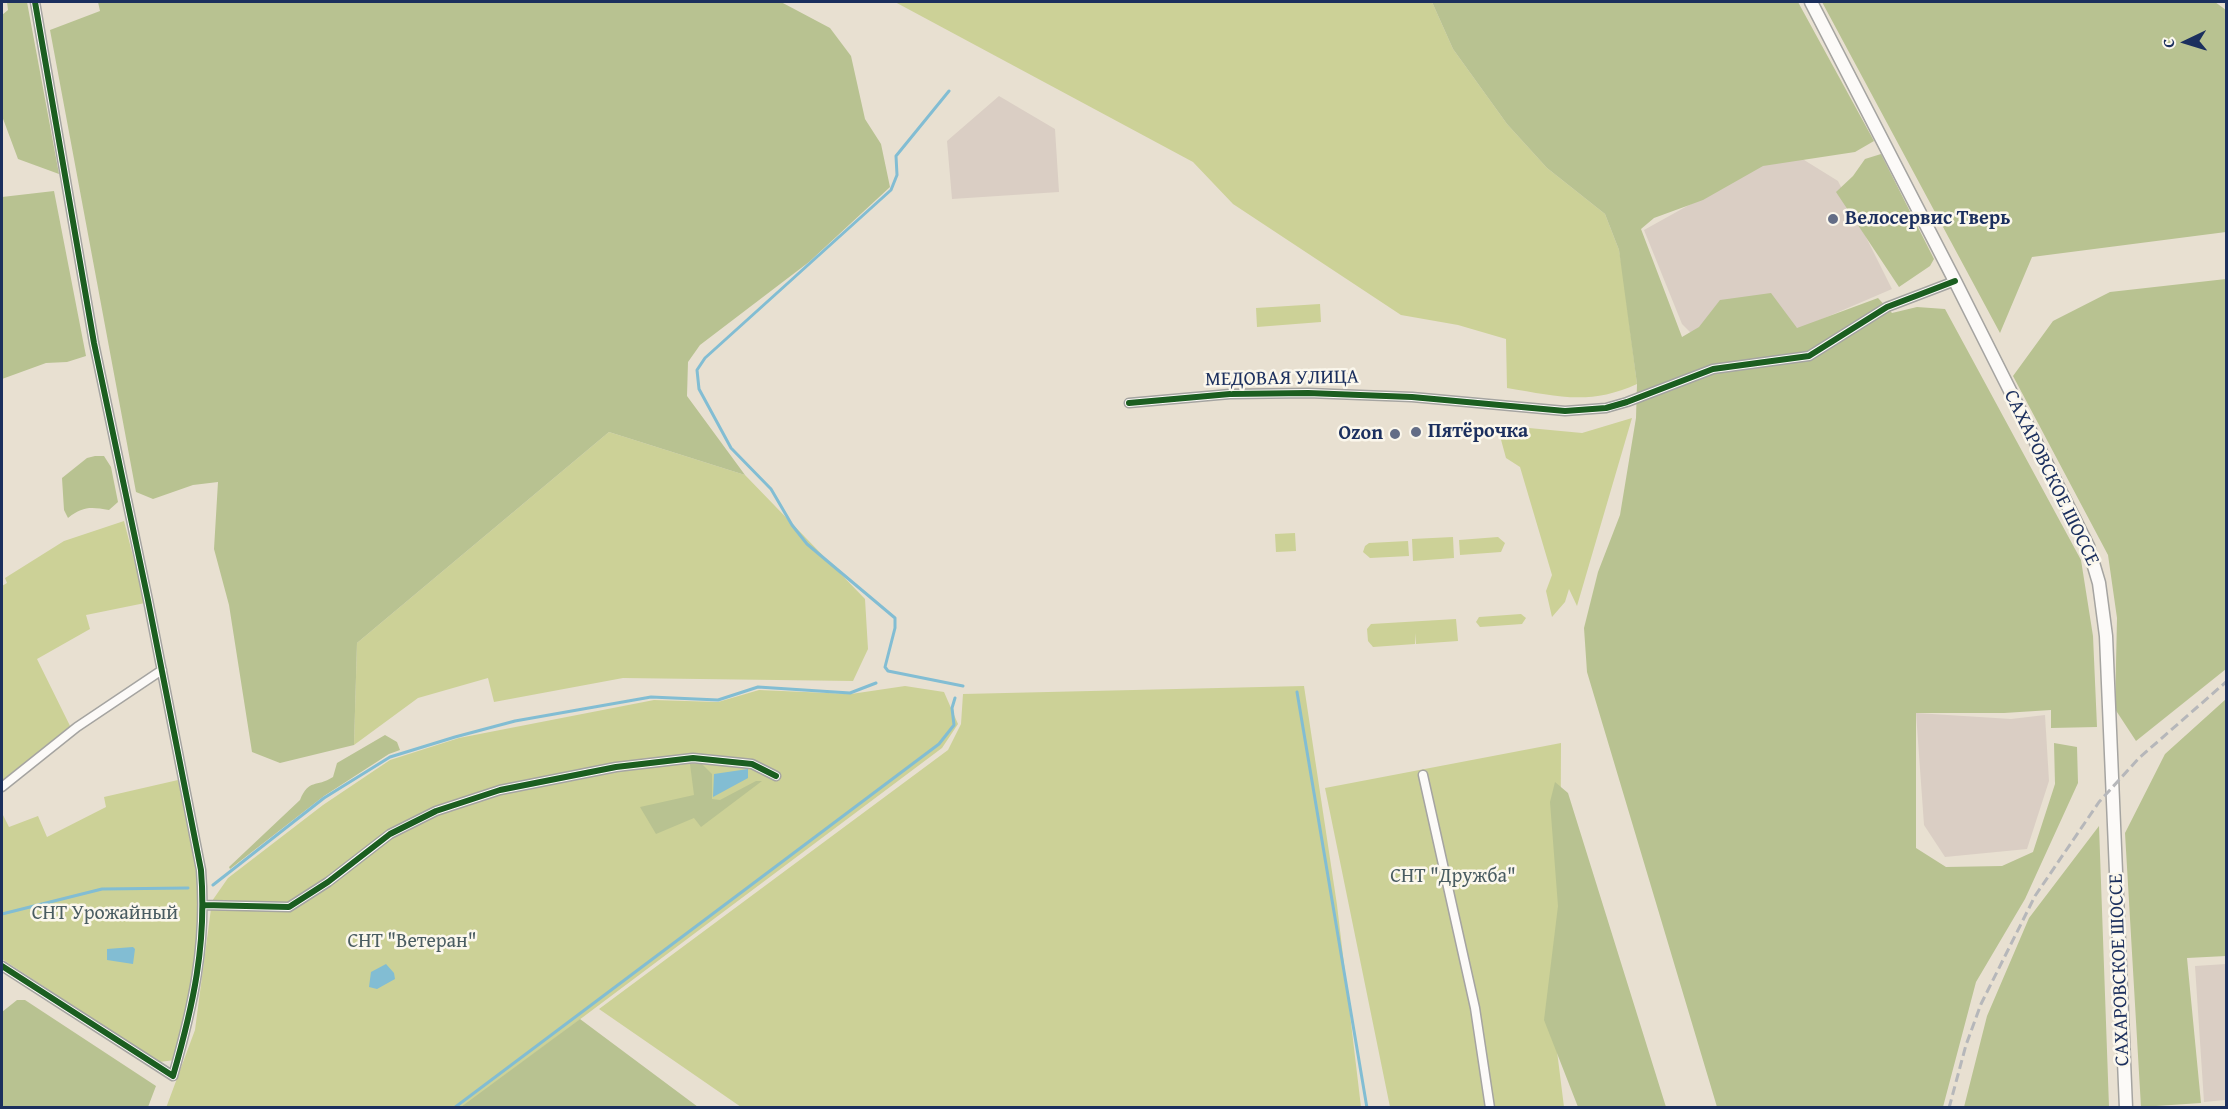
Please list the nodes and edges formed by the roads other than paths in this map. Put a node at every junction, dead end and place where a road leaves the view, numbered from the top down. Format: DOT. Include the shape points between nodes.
graph roads {
  1 [pos="35,2"];
  2 [pos="1810,2"];
  3 [pos="1955,281"];
  4 [pos="1129,403"];
  5 [pos="162,670"];
  6 [pos="1423,775"];
  7 [pos="776,776"];
  8 [pos="2,786"];
  9 [pos="203,905"];
  10 [pos="2,966"];
  11 [pos="1490,1107"];
  12 [pos="2126,1107"];
  1 -- 5 [label="street" via="94,342"];
  2 -- 3 [label="main road, САХАРОВСКОЕ ШОССЕ"];
  3 -- 4 [label="street, МЕДОВАЯ УЛИЦА" via="1887,307 1809,356 1713,369 1606,408 1565,411 1308,393 1230,394"];
  3 -- 12 [label="main road, САХАРОВСКОЕ ШОССЕ" via="2088,546 2099,583 2107,655"];
  5 -- 8 [label="street" via="77,727"];
  5 -- 9 [label="street" via="201,870"];
  6 -- 11 [label="street" via="1475,1008"];
  7 -- 9 [label="street" via="752,764 693,758 616,767 501,790 436,811 390,834 289,907"];
  9 -- 10 [label="street" via="193,1007 173,1076"];
}
